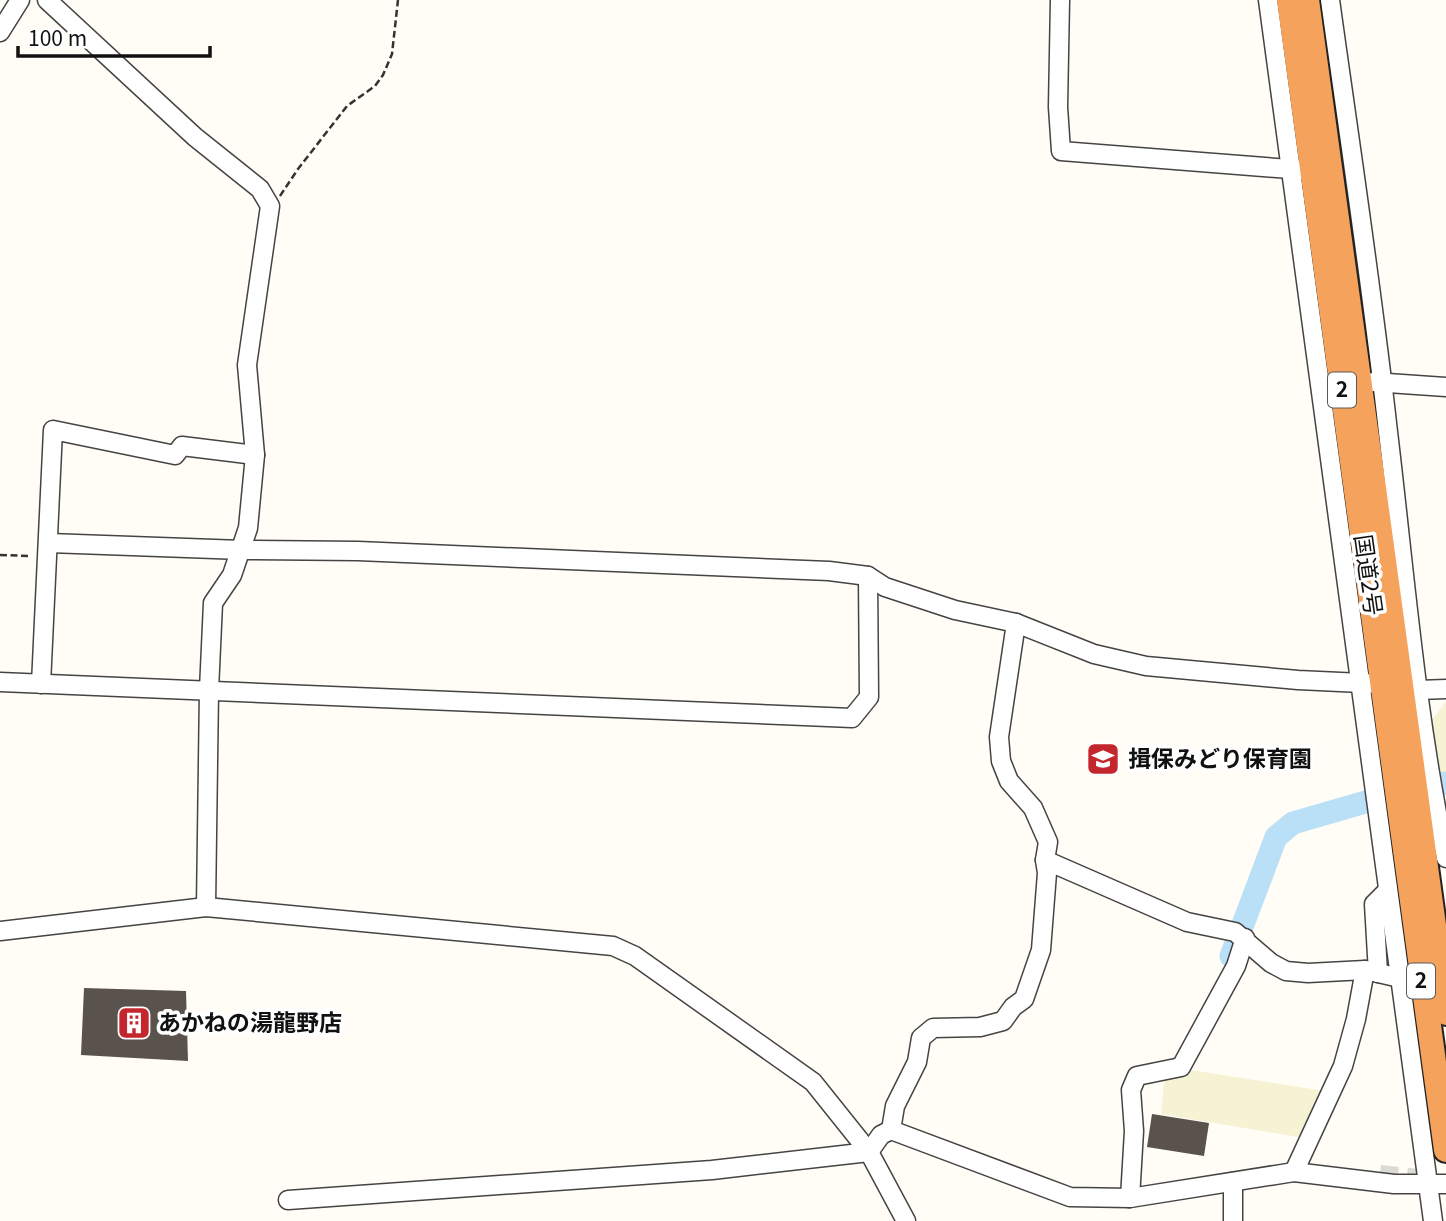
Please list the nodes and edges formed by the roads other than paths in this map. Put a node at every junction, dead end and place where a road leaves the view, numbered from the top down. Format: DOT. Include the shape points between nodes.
graph roads {
  1 [pos="20,0"];
  2 [pos="47,0"];
  3 [pos="1060,0"];
  4 [pos="1268,0"];
  5 [pos="1289,0"];
  6 [pos="1307,0"];
  7 [pos="1330,0"];
  8 [pos="0,32"];
  9 [pos="1301,170"];
  10 [pos="1372,382"];
  11 [pos="1446,387"];
  12 [pos="255,455"];
  13 [pos="49,550"];
  14 [pos="242,550"];
  15 [pos="868,576"];
  16 [pos="1016,623"];
  17 [pos="0,682"];
  18 [pos="41,684"];
  19 [pos="1390,686"];
  20 [pos="209,690"];
  21 [pos="1446,690"];
  22 [pos="1406,794"];
  23 [pos="1446,858"];
  24 [pos="1045,860"];
  25 [pos="1385,893"];
  26 [pos="206,908"];
  27 [pos="0,931"];
  28 [pos="1245,938"];
  29 [pos="1442,950"];
  30 [pos="1372,972"];
  31 [pos="1410,977"];
  32 [pos="1446,1013"];
  33 [pos="891,1130"];
  34 [pos="1446,1150"];
  35 [pos="869,1152"];
  36 [pos="1297,1168"];
  37 [pos="1380,1174"];
  38 [pos="1233,1182"];
  39 [pos="1427,1184"];
  40 [pos="1446,1184"];
  41 [pos="1130,1198"];
  42 [pos="288,1200"];
  43 [pos="906,1221"];
  44 [pos="1233,1221"];
  45 [pos="1433,1221"];
  1 -- 8 [label="street"];
  2 -- 12 [label="street" via="195,137 260,189 270,206 247,365"];
  3 -- 9 [label="street" via="1061,150"];
  4 -- 9 [label="street"];
  5 -- 9 [label="highway, 国道2号 / 2"];
  6 -- 10 [label="highway, 国道2号 / 2" via="1328,164"];
  7 -- 10 [label="street"];
  9 -- 19 [label="highway, 国道2号 / 2"];
  10 -- 11 [label="street"];
  10 -- 19 [label="highway, 国道2号 / 2"];
  12 -- 13 [label="street" via="183,446 175,455 53,430"];
  12 -- 14 [label="street"];
  13 -- 14 [label="street"];
  13 -- 18 [label="street"];
  14 -- 15 [label="street" via="495,556"];
  14 -- 20 [label="street" via="213,603"];
  15 -- 16 [label="street" via="885,587 931,602"];
  15 -- 20 [label="street" via="869,697 852,718"];
  16 -- 19 [label="street" via="1094,654 1146,666"];
  16 -- 24 [label="street" via="999,737 1001,761 1009,781 1033,808 1048,842"];
  17 -- 18 [label="street"];
  18 -- 20 [label="street"];
  19 -- 21 [label="street"];
  19 -- 22 [label="highway, 国道2号 / 2"];
  19 -- 22 [label="street"];
  20 -- 26 [label="street"];
  22 -- 23 [label="street"];
  22 -- 29 [label="highway, 国道2号 / 2"];
  22 -- 31 [label="highway, 国道2号 / 2"];
  24 -- 28 [label="street" via="1186,922"];
  24 -- 33 [label="street" via="1041,950 1024,999 1003,1021 980,1027 933,1028 921,1038 917,1062 895,1106"];
  25 -- 30 [label="street" via="1374,904"];
  26 -- 27 [label="street"];
  26 -- 35 [label="street" via="613,946 635,956 813,1082"];
  28 -- 30 [label="street" via="1286,971"];
  28 -- 41 [label="street" via="1236,966 1181,1068 1137,1076 1131,1090"];
  29 -- 32 [label="highway, 国道2号 / 2"];
  30 -- 31 [label="street"];
  30 -- 36 [label="street" via="1343,1066"];
  31 -- 34 [label="highway, 国道2号 / 2"];
  31 -- 39 [label="street"];
  33 -- 35 [label="street" via="881,1135"];
  33 -- 41 [label="street" via="1070,1196"];
  35 -- 42 [label="street" via="712,1170"];
  35 -- 43 [label="street"];
  36 -- 37 [label="street"];
  36 -- 38 [label="street"];
  36 -- 39 [label="street" via="1394,1184"];
  38 -- 41 [label="street"];
  38 -- 44 [label="street"];
  39 -- 40 [label="street"];
  39 -- 45 [label="street"];
}
